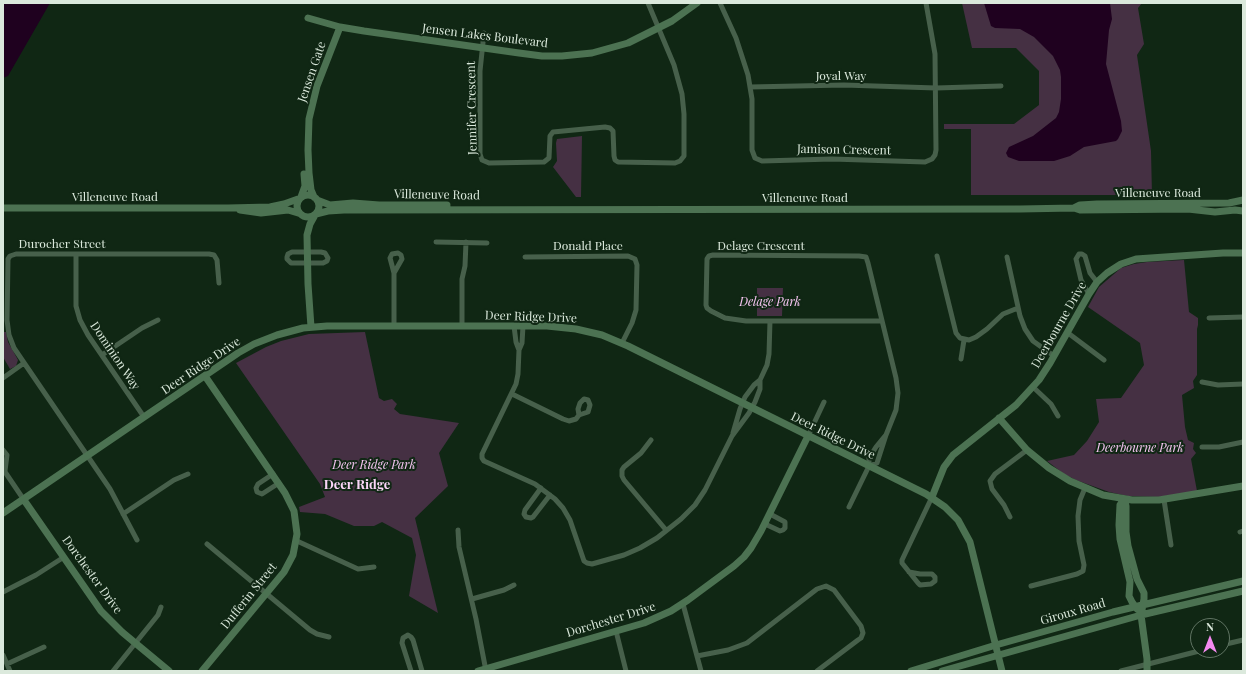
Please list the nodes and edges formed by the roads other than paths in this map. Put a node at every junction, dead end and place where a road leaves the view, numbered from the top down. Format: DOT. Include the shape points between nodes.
graph roads {
  1 [pos="648,3"];
  2 [pos="696,3"];
  3 [pos="720,3"];
  4 [pos="926,3"];
  5 [pos="308,18"];
  6 [pos="340,27"];
  7 [pos="659,29"];
  8 [pos="484,33"];
  9 [pos="482,48"];
  10 [pos="1001,86"];
  11 [pos="750,87"];
  12 [pos="936,88"];
  13 [pos="308,150"];
  14 [pos="300,198"];
  15 [pos="316,198"];
  16 [pos="1243,200"];
  17 [pos="3,208"];
  18 [pos="228,208"];
  19 [pos="1074,208"];
  20 [pos="535,209"];
  21 [pos="1243,211"];
  22 [pos="299,214"];
  23 [pos="315,215"];
  24 [pos="307,235"];
  25 [pos="436,242"];
  26 [pos="466,242"];
  27 [pos="487,243"];
  28 [pos="307,252"];
  29 [pos="1243,253"];
  30 [pos="76,254"];
  31 [pos="937,256"];
  32 [pos="525,257"];
  33 [pos="1007,257"];
  34 [pos="307,263"];
  35 [pos="394,273"];
  36 [pos="1097,282"];
  37 [pos="219,283"];
  38 [pos="1089,294"];
  39 [pos="1018,308"];
  40 [pos="1243,317"];
  41 [pos="1209,318"];
  42 [pos="158,320"];
  43 [pos="770,321"];
  44 [pos="882,321"];
  45 [pos="394,326"];
  46 [pos="462,326"];
  47 [pos="514,326"];
  48 [pos="523,326"];
  49 [pos="311,327"];
  50 [pos="1068,333"];
  51 [pos="964,340"];
  52 [pos="622,343"];
  53 [pos="519,350"];
  54 [pos="102,355"];
  55 [pos="1054,356"];
  56 [pos="961,359"];
  57 [pos="1104,360"];
  58 [pos="24,363"];
  59 [pos="205,376"];
  60 [pos="3,378"];
  61 [pos="760,380"];
  62 [pos="1202,382"];
  63 [pos="1243,384"];
  64 [pos="1033,387"];
  65 [pos="512,394"];
  66 [pos="824,402"];
  67 [pos="742,403"];
  68 [pos="752,408"];
  69 [pos="579,415"];
  70 [pos="1058,416"];
  71 [pos="144,417"];
  72 [pos="999,418"];
  73 [pos="886,435"];
  74 [pos="732,436"];
  75 [pos="808,436"];
  76 [pos="651,440"];
  77 [pos="1243,442"];
  78 [pos="1202,447"];
  79 [pos="3,450"];
  80 [pos="1027,450"];
  81 [pos="88,456"];
  82 [pos="869,466"];
  83 [pos="4,470"];
  84 [pos="188,474"];
  85 [pos="273,474"];
  86 [pos="279,484"];
  87 [pos="1243,486"];
  88 [pos="541,488"];
  89 [pos="1085,488"];
  90 [pos="550,495"];
  91 [pos="932,498"];
  92 [pos="1124,499"];
  93 [pos="24,500"];
  94 [pos="1164,500"];
  95 [pos="849,507"];
  96 [pos="3,513"];
  97 [pos="123,514"];
  98 [pos="770,514"];
  99 [pos="1010,517"];
  100 [pos="765,524"];
  101 [pos="458,530"];
  102 [pos="666,530"];
  103 [pos="136,540"];
  104 [pos="297,541"];
  105 [pos="208,544"];
  106 [pos="1171,545"];
  107 [pos="64,557"];
  108 [pos="374,567"];
  109 [pos="910,572"];
  110 [pos="1243,581"];
  111 [pos="514,584"];
  112 [pos="1031,586"];
  113 [pos="1243,591"];
  114 [pos="3,592"];
  115 [pos="266,594"];
  116 [pos="472,599"];
  117 [pos="683,604"];
  118 [pos="1143,604"];
  119 [pos="1136,606"];
  120 [pos="161,607"];
  121 [pos="1141,614"];
  122 [pos="616,631"];
  123 [pos="329,637"];
  124 [pos="1243,640"];
  125 [pos="1230,643"];
  126 [pos="136,644"];
  127 [pos="996,645"];
  128 [pos="44,647"];
  129 [pos="1190,654"];
  130 [pos="998,655"];
  131 [pos="3,656"];
  132 [pos="697,656"];
  133 [pos="7,664"];
  134 [pos="1147,668"];
  135 [pos="483,670"];
  136 [pos="10,671"];
  137 [pos="113,671"];
  138 [pos="169,671"];
  139 [pos="202,671"];
  140 [pos="411,671"];
  141 [pos="422,671"];
  142 [pos="626,671"];
  143 [pos="701,671"];
  144 [pos="818,671"];
  145 [pos="911,671"];
  146 [pos="942,671"];
  147 [pos="1002,671"];
  148 [pos="1121,671"];
  1 -- 7 [label="street"];
  2 -- 7 [label="street, Jensen Lakes Boulevard"];
  3 -- 11 [label="street" via="741,49"];
  4 -- 12 [label="street" via="935,48"];
  5 -- 6 [label="street, Jensen Lakes Boulevard"];
  6 -- 9 [label="street, Jensen Lakes Boulevard"];
  6 -- 13 [label="street, Jensen Gate" via="312,102"];
  7 -- 9 [label="street, Jensen Lakes Boulevard" via="592,53 542,56"];
  7 -- 9 [label="street, Jennifer Crescent" via="676,69 683,100 684,156 675,163 618,162 614,156 613,131 605,127 553,132 550,136 549,158 544,162 484,162 480,154"];
  8 -- 9 [label="street"];
  10 -- 12 [label="street, Joyal Way"];
  11 -- 12 [label="street, Joyal Way" via="844,85"];
  11 -- 12 [label="street, Jamison Crescent" via="752,150 757,159 925,162 935,155"];
  13 -- 14 [label="street, Jensen Gate" via="304,167 305,186"];
  13 -- 15 [label="street, Jensen Gate" via="310,183"];
  14 -- 15 [label="street" via="307,195"];
  14 -- 18 [label="street, Villeneuve Road" via="270,207"];
  14 -- 22 [label="street" via="296,206"];
  15 -- 20 [label="street, Villeneuve Road" via="330,205 354,203"];
  15 -- 23 [label="street" via="319,205"];
  16 -- 19 [label="street, Villeneuve Road" via="1214,204 1080,205"];
  17 -- 18 [label="street, Villeneuve Road"];
  18 -- 22 [label="street, Villeneuve Road" via="257,212 288,210"];
  19 -- 20 [label="street, Villeneuve Road"];
  19 -- 21 [label="street, Villeneuve Road"];
  20 -- 23 [label="street, Villeneuve Road" via="344,210"];
  22 -- 23 [label="street" via="306,218"];
  22 -- 24 [label="street"];
  23 -- 24 [label="street"];
  24 -- 28 [label="street"];
  25 -- 26 [label="street"];
  26 -- 27 [label="street"];
  26 -- 46 [label="street" via="466,266 462,276"];
  28 -- 34 [label="street"];
  28 -- 34 [label="street" via="292,252 286,257 291,263"];
  28 -- 34 [label="street" via="325,253 328,258 323,263"];
  29 -- 36 [label="street, Deerbourne Drive" via="1136,258 1114,268"];
  30 -- 37 [label="street, Durocher Street" via="211,254 217,260"];
  30 -- 54 [label="street, Dominion Way" via="78,313 88,335"];
  30 -- 58 [label="street, Durocher Street" via="16,254 8,260 8,328 14,348"];
  31 -- 51 [label="street" via="956,333"];
  32 -- 52 [label="street, Donald Place" via="628,256 635,259 636,310"];
  33 -- 39 [label="street"];
  34 -- 49 [label="street"];
  35 -- 45 [label="street"];
  36 -- 38 [label="street, Deerbourne Drive"];
  36 -- 38 [label="street" via="1090,273 1085,256 1079,254 1076,259 1081,280"];
  38 -- 50 [label="street, Deerbourne Drive"];
  39 -- 51 [label="street" via="1003,314 976,337"];
  39 -- 55 [label="street" via="1030,337"];
  40 -- 41 [label="street"];
  42 -- 54 [label="street"];
  43 -- 44 [label="street, Delage Crescent"];
  43 -- 44 [label="street, Delage Crescent" via="733,320 708,309 708,257 864,256 867,259"];
  43 -- 61 [label="street" via="769,354"];
  44 -- 73 [label="street, Delage Crescent" via="898,388 897,404"];
  45 -- 46 [label="street, Deer Ridge Drive"];
  45 -- 49 [label="street, Deer Ridge Drive"];
  46 -- 47 [label="street, Deer Ridge Drive"];
  47 -- 48 [label="street, Deer Ridge Drive"];
  47 -- 53 [label="street"];
  48 -- 52 [label="street, Deer Ridge Drive" via="576,329"];
  48 -- 53 [label="street"];
  49 -- 59 [label="street, Deer Ridge Drive" via="284,332 261,341 238,353"];
  50 -- 55 [label="street, Deerbourne Drive"];
  50 -- 57 [label="street"];
  51 -- 56 [label="street"];
  52 -- 67 [label="street, Deer Ridge Drive"];
  53 -- 65 [label="street" via="518,374"];
  54 -- 71 [label="street, Dominion Way"];
  55 -- 64 [label="street, Deerbourne Drive"];
  58 -- 60 [label="street"];
  58 -- 81 [label="street, Durocher Street"];
  59 -- 71 [label="street, Deer Ridge Drive"];
  59 -- 85 [label="street, Dufferin Street"];
  61 -- 67 [label="street"];
  61 -- 68 [label="street" via="760,389"];
  62 -- 63 [label="street" via="1218,385"];
  64 -- 70 [label="street" via="1051,404"];
  64 -- 72 [label="street, Deerbourne Drive"];
  65 -- 69 [label="street" via="567,421 574,420"];
  65 -- 88 [label="street" via="482,458"];
  66 -- 75 [label="street"];
  67 -- 68 [label="street, Deer Ridge Drive"];
  67 -- 74 [label="street"];
  68 -- 74 [label="street"];
  68 -- 75 [label="street, Deer Ridge Drive"];
  71 -- 81 [label="street, Deer Ridge Drive"];
  72 -- 80 [label="street"];
  72 -- 91 [label="street, Deerbourne Drive" via="950,458"];
  73 -- 82 [label="street, Delage Crescent" via="869,458"];
  73 -- 82 [label="street, Delage Crescent" via="877,463"];
  74 -- 102 [label="street" via="695,505"];
  75 -- 82 [label="street, Deer Ridge Drive"];
  75 -- 98 [label="street, Dorchester Drive"];
  76 -- 102 [label="street" via="623,469 622,476"];
  77 -- 78 [label="street" via="1219,447"];
  79 -- 83 [label="street" via="6,455"];
  80 -- 89 [label="street" via="1054,472"];
  80 -- 99 [label="street" via="995,474 990,482"];
  81 -- 93 [label="street, Deer Ridge Drive"];
  81 -- 97 [label="street, Durocher Street"];
  82 -- 91 [label="street, Deer Ridge Drive"];
  82 -- 95 [label="street"];
  83 -- 93 [label="street"];
  84 -- 97 [label="street" via="174,480"];
  85 -- 86 [label="street, Dufferin Street"];
  85 -- 86 [label="street" via="258,484 256,492 262,494"];
  86 -- 104 [label="street, Dufferin Street" via="294,511"];
  87 -- 94 [label="street"];
  88 -- 90 [label="street"];
  88 -- 90 [label="street" via="525,510 526,517 533,517"];
  89 -- 92 [label="street"];
  89 -- 112 [label="street" via="1078,516 1083,570 1077,574"];
  90 -- 102 [label="street" via="563,508 570,520 584,561 589,564 632,552"];
  91 -- 109 [label="street" via="902,558"];
  91 -- 127 [label="street, Deer Ridge Drive" via="953,515 967,536"];
  92 -- 94 [label="street"];
  92 -- 118 [label="street" via="1128,546 1136,579 1144,593"];
  92 -- 119 [label="street" via="1120,505 1120,539 1130,582 1129,596"];
  93 -- 96 [label="street, Deer Ridge Drive"];
  93 -- 107 [label="street, Dorchester Drive"];
  94 -- 106 [label="street"];
  97 -- 103 [label="street, Durocher Street"];
  98 -- 100 [label="street, Dorchester Drive"];
  98 -- 100 [label="street" via="784,521 785,528 780,530"];
  100 -- 117 [label="street, Dorchester Drive" via="744,557"];
  101 -- 116 [label="street" via="458,544"];
  104 -- 108 [label="street" via="358,569"];
  104 -- 115 [label="street, Dufferin Street" via="289,564"];
  105 -- 115 [label="street"];
  107 -- 114 [label="street"];
  107 -- 126 [label="street, Dorchester Drive" via="101,611"];
  109 -- 109 [label="street" via="922,586 935,581 932,574"];
  110 -- 118 [label="street, Giroux Road"];
  111 -- 116 [label="street" via="504,590"];
  113 -- 121 [label="street, Giroux Road"];
  115 -- 123 [label="street" via="310,630"];
  115 -- 139 [label="street, Dufferin Street"];
  116 -- 135 [label="street"];
  117 -- 122 [label="street, Dorchester Drive" via="658,618"];
  117 -- 132 [label="street"];
  118 -- 119 [label="street, Giroux Road"];
  118 -- 121 [label="street"];
  119 -- 121 [label="street"];
  119 -- 127 [label="street, Giroux Road"];
  120 -- 126 [label="street"];
  121 -- 130 [label="street, Giroux Road"];
  121 -- 134 [label="street"];
  122 -- 135 [label="street, Dorchester Drive"];
  122 -- 142 [label="street"];
  124 -- 125 [label="street"];
  126 -- 137 [label="street"];
  126 -- 138 [label="street, Dorchester Drive"];
  127 -- 130 [label="street, Deer Ridge Drive"];
  127 -- 145 [label="street, Giroux Road"];
  128 -- 133 [label="street"];
  129 -- 134 [label="street"];
  130 -- 146 [label="street, Giroux Road"];
  130 -- 147 [label="street, Deer Ridge Drive"];
  131 -- 133 [label="street"];
  132 -- 143 [label="street"];
  132 -- 144 [label="street" via="728,650 747,642 826,586 834,590 864,633 862,638"];
  133 -- 136 [label="street"];
  134 -- 148 [label="street"];
  140 -- 141 [label="street" via="402,643 403,638 408,635 413,640"];
}
